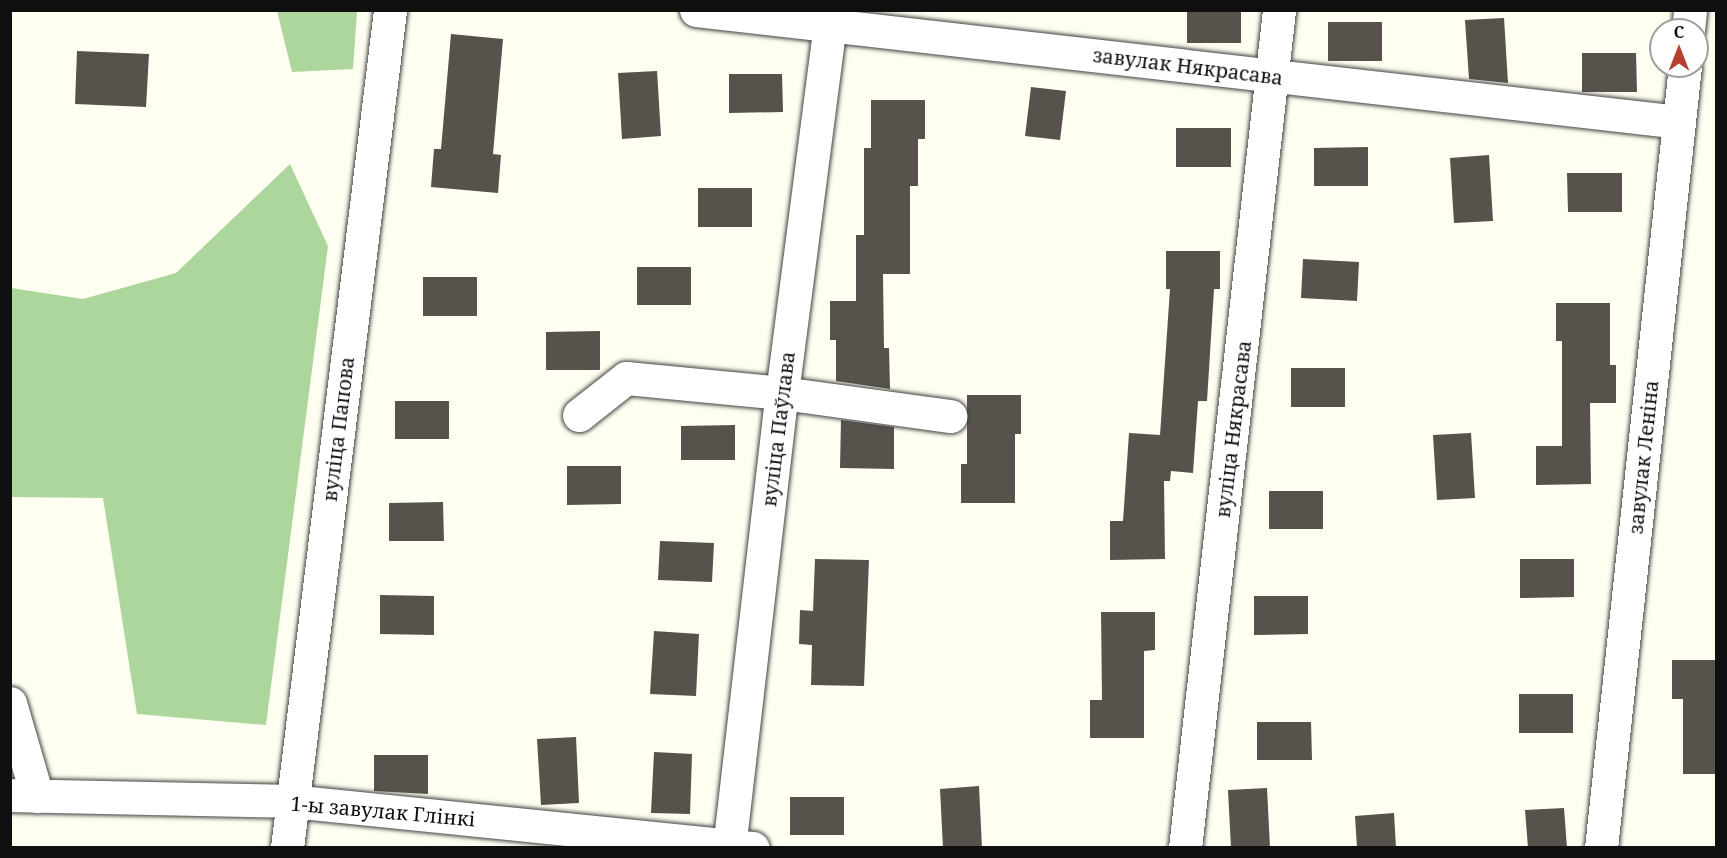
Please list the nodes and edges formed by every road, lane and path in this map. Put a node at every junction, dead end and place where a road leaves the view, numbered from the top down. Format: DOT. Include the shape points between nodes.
graph roads {
  1 [pos="390,10"];
  2 [pos="696,10"];
  3 [pos="1279,10"];
  4 [pos="832,17"];
  5 [pos="1273,76"];
  6 [pos="1683,78"];
  7 [pos="1679,122"];
  8 [pos="782,393"];
  9 [pos="579,415"];
  10 [pos="950,416"];
  11 [pos="10,703"];
  12 [pos="24,796"];
  13 [pos="291,801"];
  14 [pos="737,847"];
  15 [pos="287,848"];
  16 [pos="1185,848"];
  17 [pos="1601,848"];
  1 -- 13 [label="street, вуліца Папова"];
  2 -- 4 [label="street, завулак Някрасава"];
  3 -- 5 [label="street, вуліца Някрасава"];
  4 -- 5 [label="street, завулак Някрасава"];
  4 -- 8 [label="street, вуліца Паўлава"];
  5 -- 7 [label="street, завулак Някрасава"];
  5 -- 16 [label="street, вуліца Някрасава"];
  6 -- 7 [label="street, завулак Леніна"];
  7 -- 17 [label="street, завулак Леніна"];
  8 -- 9 [label="street" via="626,378"];
  8 -- 10 [label="street"];
  8 -- 14 [label="street, вуліца Паўлава"];
  11 -- 12 [label="street"];
  12 -- 13 [label="street, 1-ы завулак Глінкі"];
  13 -- 14 [label="street, 1-ы завулак Глінкі"];
  13 -- 15 [label="street, вуліца Папова"];
}
